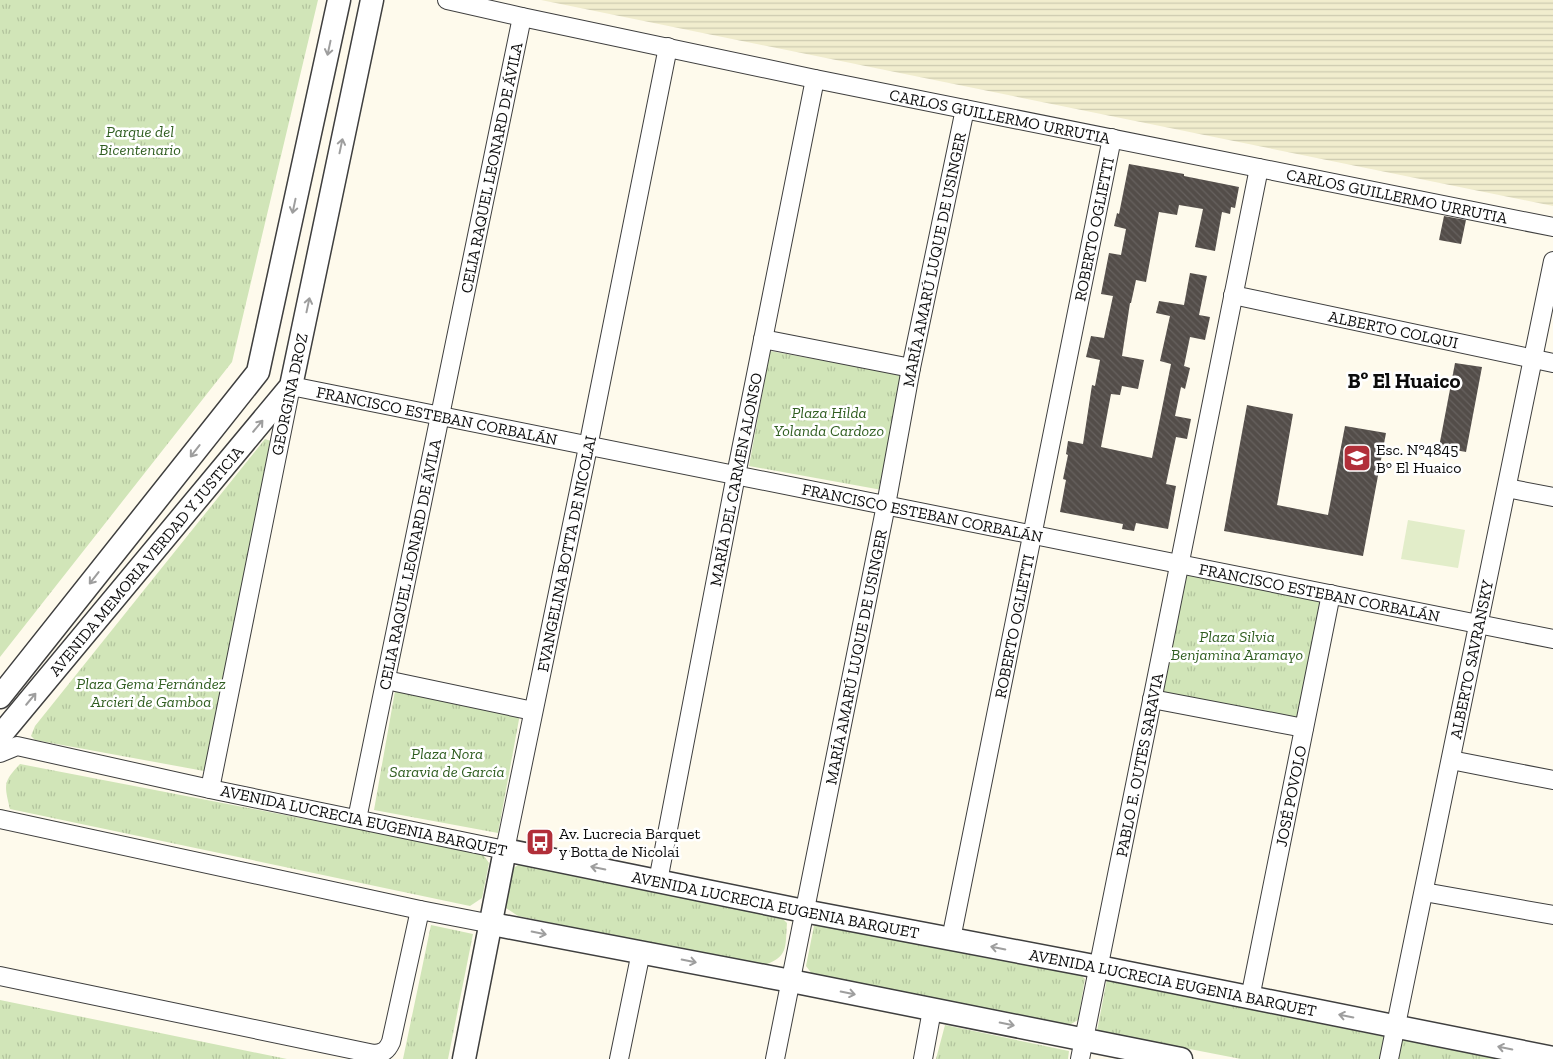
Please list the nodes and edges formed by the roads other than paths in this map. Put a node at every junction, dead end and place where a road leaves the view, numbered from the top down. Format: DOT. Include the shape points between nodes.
graph roads {
  1 [pos="339,0"];
  2 [pos="372,0"];
  3 [pos="447,0"];
  4 [pos="522,17"];
  5 [pos="668,47"];
  6 [pos="815,79"];
  7 [pos="965,109"];
  8 [pos="1112,138"];
  9 [pos="1259,168"];
  10 [pos="1553,227"];
  11 [pos="1553,261"];
  12 [pos="1233,295"];
  13 [pos="763,339"];
  14 [pos="1533,359"];
  15 [pos="1553,363"];
  16 [pos="911,368"];
  17 [pos="290,386"];
  18 [pos="439,416"];
  19 [pos="588,447"];
  20 [pos="736,475"];
  21 [pos="1506,488"];
  22 [pos="1553,497"];
  23 [pos="886,505"];
  24 [pos="1032,534"];
  25 [pos="1180,564"];
  26 [pos="1331,594"];
  27 [pos="1479,624"];
  28 [pos="1553,639"];
  29 [pos="386,680"];
  30 [pos="0,697"];
  31 [pos="1152,699"];
  32 [pos="533,711"];
  33 [pos="1304,728"];
  34 [pos="0,736"];
  35 [pos="0,753"];
  36 [pos="1451,760"];
  37 [pos="1553,780"];
  38 [pos="210,788"];
  39 [pos="0,819"];
  40 [pos="357,819"];
  41 [pos="505,850"];
  42 [pos="658,880"];
  43 [pos="1424,892"];
  44 [pos="420,910"];
  45 [pos="804,911"];
  46 [pos="1553,915"];
  47 [pos="492,924"];
  48 [pos="951,939"];
  49 [pos="641,952"];
  50 [pos="1099,967"];
  51 [pos="0,976"];
  52 [pos="791,981"];
  53 [pos="1250,998"];
  54 [pos="932,1010"];
  55 [pos="1396,1026"];
  56 [pos="1082,1049"];
  57 [pos="1553,1058"];
  58 [pos="464,1059"];
  59 [pos="620,1059"];
  60 [pos="775,1059"];
  61 [pos="923,1059"];
  62 [pos="1181,1059"];
  63 [pos="1389,1059"];
  1 -- 30 [label="street, AVENIDA MEMORIA VERDAD Y JUSTICIA, one-way" via="258,372"];
  17 -- 2 [label="street, GEORGINA DROZ, one-way"];
  3 -- 4 [label="street, CARLOS GUILLERMO URRUTIA"];
  4 -- 5 [label="street, CARLOS GUILLERMO URRUTIA"];
  4 -- 18 [label="street, CELIA RAQUEL LEONARD DE ÁVILA"];
  5 -- 6 [label="street, CARLOS GUILLERMO URRUTIA"];
  5 -- 19 [label="street, EVANGELINA BOTTA DE NICOLAI"];
  6 -- 7 [label="street, CARLOS GUILLERMO URRUTIA"];
  6 -- 13 [label="street, MARÍA DEL CARMEN ALONSO"];
  7 -- 8 [label="street, CARLOS GUILLERMO URRUTIA"];
  7 -- 16 [label="street, MARÍA AMARÚ LUQUE DE USINGER"];
  8 -- 9 [label="street, CARLOS GUILLERMO URRUTIA"];
  8 -- 24 [label="street, ROBERTO OGLIETTI"];
  9 -- 10 [label="street, CARLOS GUILLERMO URRUTIA"];
  9 -- 12 [label="street, PABLO E. OUTES SARAVIA"];
  11 -- 14 [label="street, ALBERTO SAVRANSKY"];
  12 -- 14 [label="street, ALBERTO COLQUI"];
  12 -- 25 [label="street, PABLO E. OUTES SARAVIA"];
  13 -- 16 [label="street"];
  13 -- 20 [label="street, MARÍA DEL CARMEN ALONSO"];
  14 -- 15 [label="street, ALBERTO COLQUI"];
  14 -- 21 [label="street, ALBERTO SAVRANSKY"];
  16 -- 23 [label="street, MARÍA AMARÚ LUQUE DE USINGER"];
  17 -- 18 [label="street, FRANCISCO ESTEBAN CORBALÁN"];
  34 -- 17 [label="street, AVENIDA MEMORIA VERDAD Y JUSTICIA, one-way"];
  17 -- 38 [label="street, GEORGINA DROZ"];
  18 -- 19 [label="street, FRANCISCO ESTEBAN CORBALÁN"];
  18 -- 29 [label="street, CELIA RAQUEL LEONARD DE ÁVILA"];
  19 -- 20 [label="street, FRANCISCO ESTEBAN CORBALÁN"];
  19 -- 32 [label="street, EVANGELINA BOTTA DE NICOLAI"];
  20 -- 23 [label="street, FRANCISCO ESTEBAN CORBALÁN"];
  20 -- 42 [label="street, MARÍA DEL CARMEN ALONSO"];
  21 -- 22 [label="street"];
  21 -- 27 [label="street, ALBERTO SAVRANSKY"];
  23 -- 24 [label="street, FRANCISCO ESTEBAN CORBALÁN"];
  23 -- 45 [label="street, MARÍA AMARÚ LUQUE DE USINGER"];
  24 -- 25 [label="street, FRANCISCO ESTEBAN CORBALÁN"];
  24 -- 48 [label="street, ROBERTO OGLIETTI"];
  25 -- 26 [label="street, FRANCISCO ESTEBAN CORBALÁN"];
  25 -- 31 [label="street, PABLO E. OUTES SARAVIA"];
  26 -- 27 [label="street, FRANCISCO ESTEBAN CORBALÁN"];
  26 -- 33 [label="street, JOSÉ POVOLO"];
  27 -- 28 [label="street, FRANCISCO ESTEBAN CORBALÁN"];
  27 -- 36 [label="street, ALBERTO SAVRANSKY"];
  29 -- 32 [label="street"];
  29 -- 40 [label="street, CELIA RAQUEL LEONARD DE ÁVILA"];
  31 -- 33 [label="street"];
  31 -- 50 [label="street, PABLO E. OUTES SARAVIA"];
  32 -- 41 [label="street, EVANGELINA BOTTA DE NICOLAI"];
  33 -- 53 [label="street, JOSÉ POVOLO"];
  35 -- 38 [label="street, AVENIDA LUCRECIA EUGENIA BARQUET" via="17,746"];
  36 -- 37 [label="street"];
  36 -- 43 [label="street, ALBERTO SAVRANSKY"];
  38 -- 40 [label="street, AVENIDA LUCRECIA EUGENIA BARQUET"];
  39 -- 44 [label="street"];
  40 -- 41 [label="street, AVENIDA LUCRECIA EUGENIA BARQUET"];
  42 -- 41 [label="street, AVENIDA LUCRECIA EUGENIA BARQUET, one-way"];
  41 -- 47 [label="street, EVANGELINA BOTTA DE NICOLAI"];
  42 -- 45 [label="street, AVENIDA LUCRECIA EUGENIA BARQUET"];
  43 -- 46 [label="street"];
  43 -- 55 [label="street, ALBERTO SAVRANSKY"];
  44 -- 47 [label="street"];
  44 -- 51 [label="street" via="391,1042 383,1053 374,1054"];
  45 -- 48 [label="street, AVENIDA LUCRECIA EUGENIA BARQUET"];
  45 -- 52 [label="street, MARÍA AMARÚ LUQUE DE USINGER"];
  47 -- 49 [label="street, one-way"];
  47 -- 58 [label="street, EVANGELINA BOTTA DE NICOLAI"];
  50 -- 48 [label="street, AVENIDA LUCRECIA EUGENIA BARQUET, one-way"];
  49 -- 52 [label="street, one-way"];
  49 -- 59 [label="street"];
  50 -- 53 [label="street, AVENIDA LUCRECIA EUGENIA BARQUET"];
  50 -- 56 [label="street, PABLO E. OUTES SARAVIA"];
  52 -- 54 [label="street, one-way"];
  52 -- 60 [label="street, MARÍA AMARÚ LUQUE DE USINGER"];
  55 -- 53 [label="street, AVENIDA LUCRECIA EUGENIA BARQUET, one-way"];
  54 -- 56 [label="street, one-way"];
  54 -- 61 [label="street"];
  57 -- 55 [label="street, AVENIDA LUCRECIA EUGENIA BARQUET, one-way"];
  55 -- 63 [label="street, ALBERTO SAVRANSKY"];
  56 -- 62 [label="street"];
}
